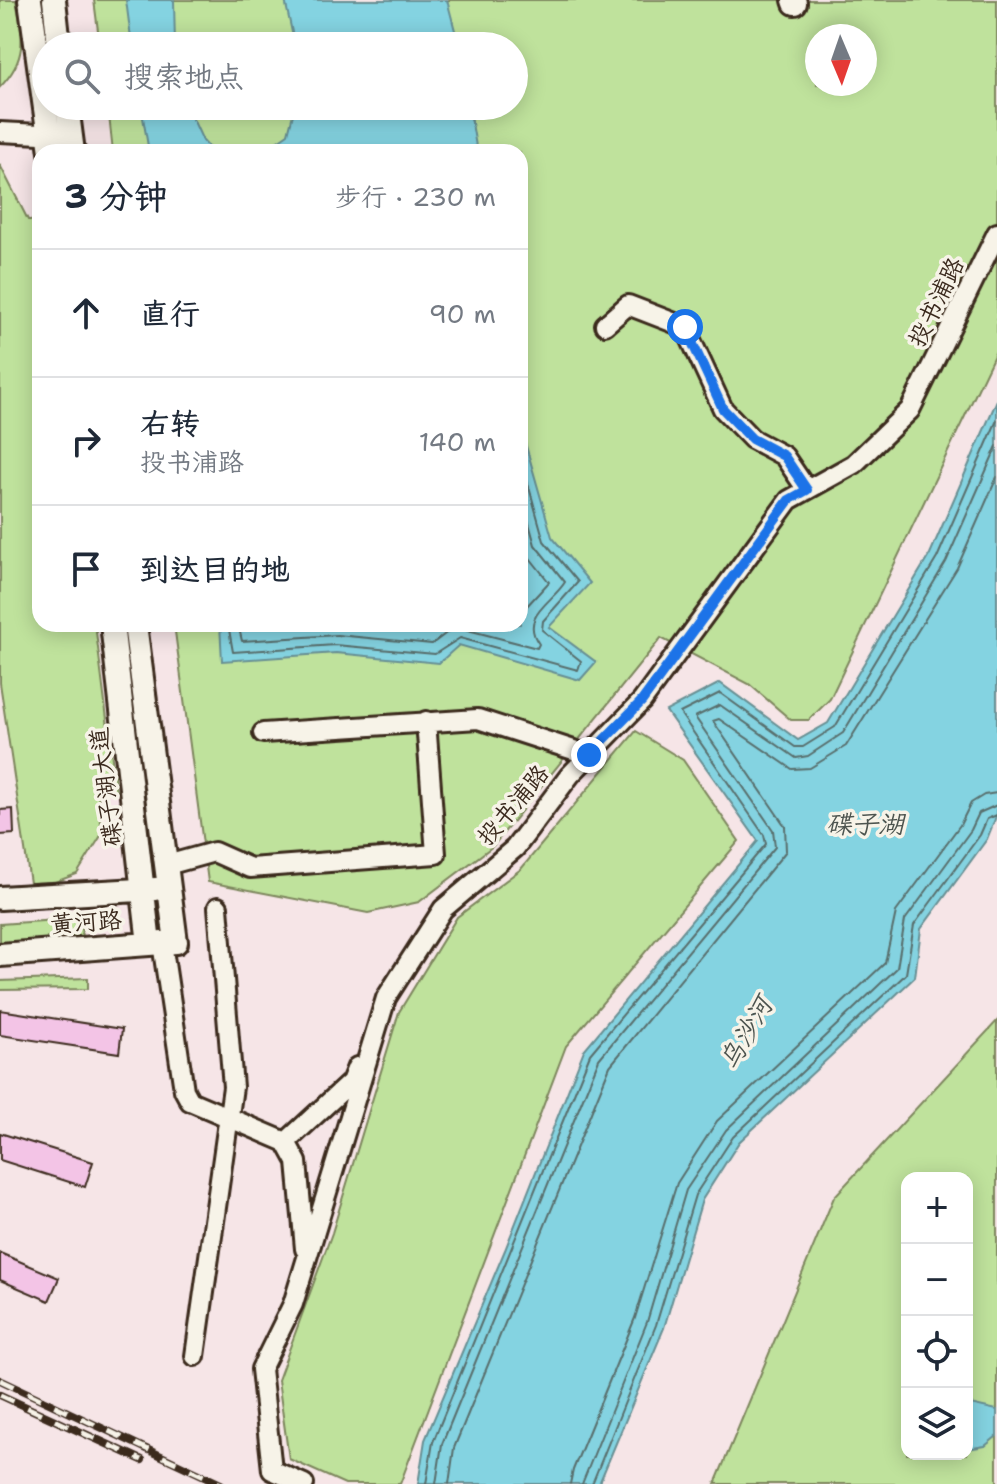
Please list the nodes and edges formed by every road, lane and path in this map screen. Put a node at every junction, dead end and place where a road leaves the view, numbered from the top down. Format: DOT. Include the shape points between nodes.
graph roads {
  1 [pos="30,0"];
  2 [pos="54,0"];
  3 [pos="37,32"];
  4 [pos="57,32"];
  5 [pos="56,120"];
  6 [pos="65,120"];
  7 [pos="0,132"];
  8 [pos="61,144"];
  9 [pos="997,233"];
  10 [pos="605,325"];
  11 [pos="807,490"];
  12 [pos="113,632"];
  13 [pos="136,632"];
  14 [pos="426,721"];
  15 [pos="263,733"];
  16 [pos="589,755"];
  17 [pos="167,865"];
  18 [pos="170,888"];
  19 [pos="144,890"];
  20 [pos="0,898"];
  21 [pos="218,907"];
  22 [pos="162,943"];
  23 [pos="0,955"];
  24 [pos="386,998"];
  25 [pos="229,1118"];
  26 [pos="286,1142"];
  27 [pos="306,1261"];
  28 [pos="195,1356"];
  29 [pos="304,1484"];
  1 -- 3 [label="main road"];
  2 -- 4 [label="main road"];
  5 -- 8 [label="main road"];
  6 -- 8 [label="main road"];
  7 -- 8 [label="street"];
  9 -- 11 [label="street, 投书浦路" via="910,410 854,464"];
  10 -- 11 [label="street" via="628,305 685,327 723,409 752,439 784,456"];
  11 -- 16 [label="street, 投书浦路" via="789,500 642,701"];
  12 -- 19 [label="main road, 碟子湖大道"];
  13 -- 17 [label="main road, 碟子湖大道"];
  14 -- 15 [label="street"];
  14 -- 16 [label="street" via="478,719"];
  14 -- 17 [label="street" via="436,854 250,868 214,852"];
  16 -- 24 [label="street, 投书浦路" via="515,848 443,909"];
  17 -- 18 [label="main road, 碟子湖大道"];
  18 -- 19 [label="main road, 黄河路"];
  18 -- 22 [label="main road, 碟子湖大道"];
  19 -- 20 [label="main road, 黄河路"];
  19 -- 22 [label="main road, 碟子湖大道"];
  21 -- 25 [label="street" via="233,1087"];
  22 -- 23 [label="main road, 黄河路"];
  22 -- 25 [label="street" via="184,1090 190,1101"];
  24 -- 26 [label="street" via="351,1082"];
  24 -- 27 [label="street, 投书浦路"];
  25 -- 26 [label="street"];
  25 -- 28 [label="street"];
  26 -- 27 [label="street" via="297,1162"];
  27 -- 29 [label="street, 投书浦路" via="293,1304 261,1369 272,1470"];
}
